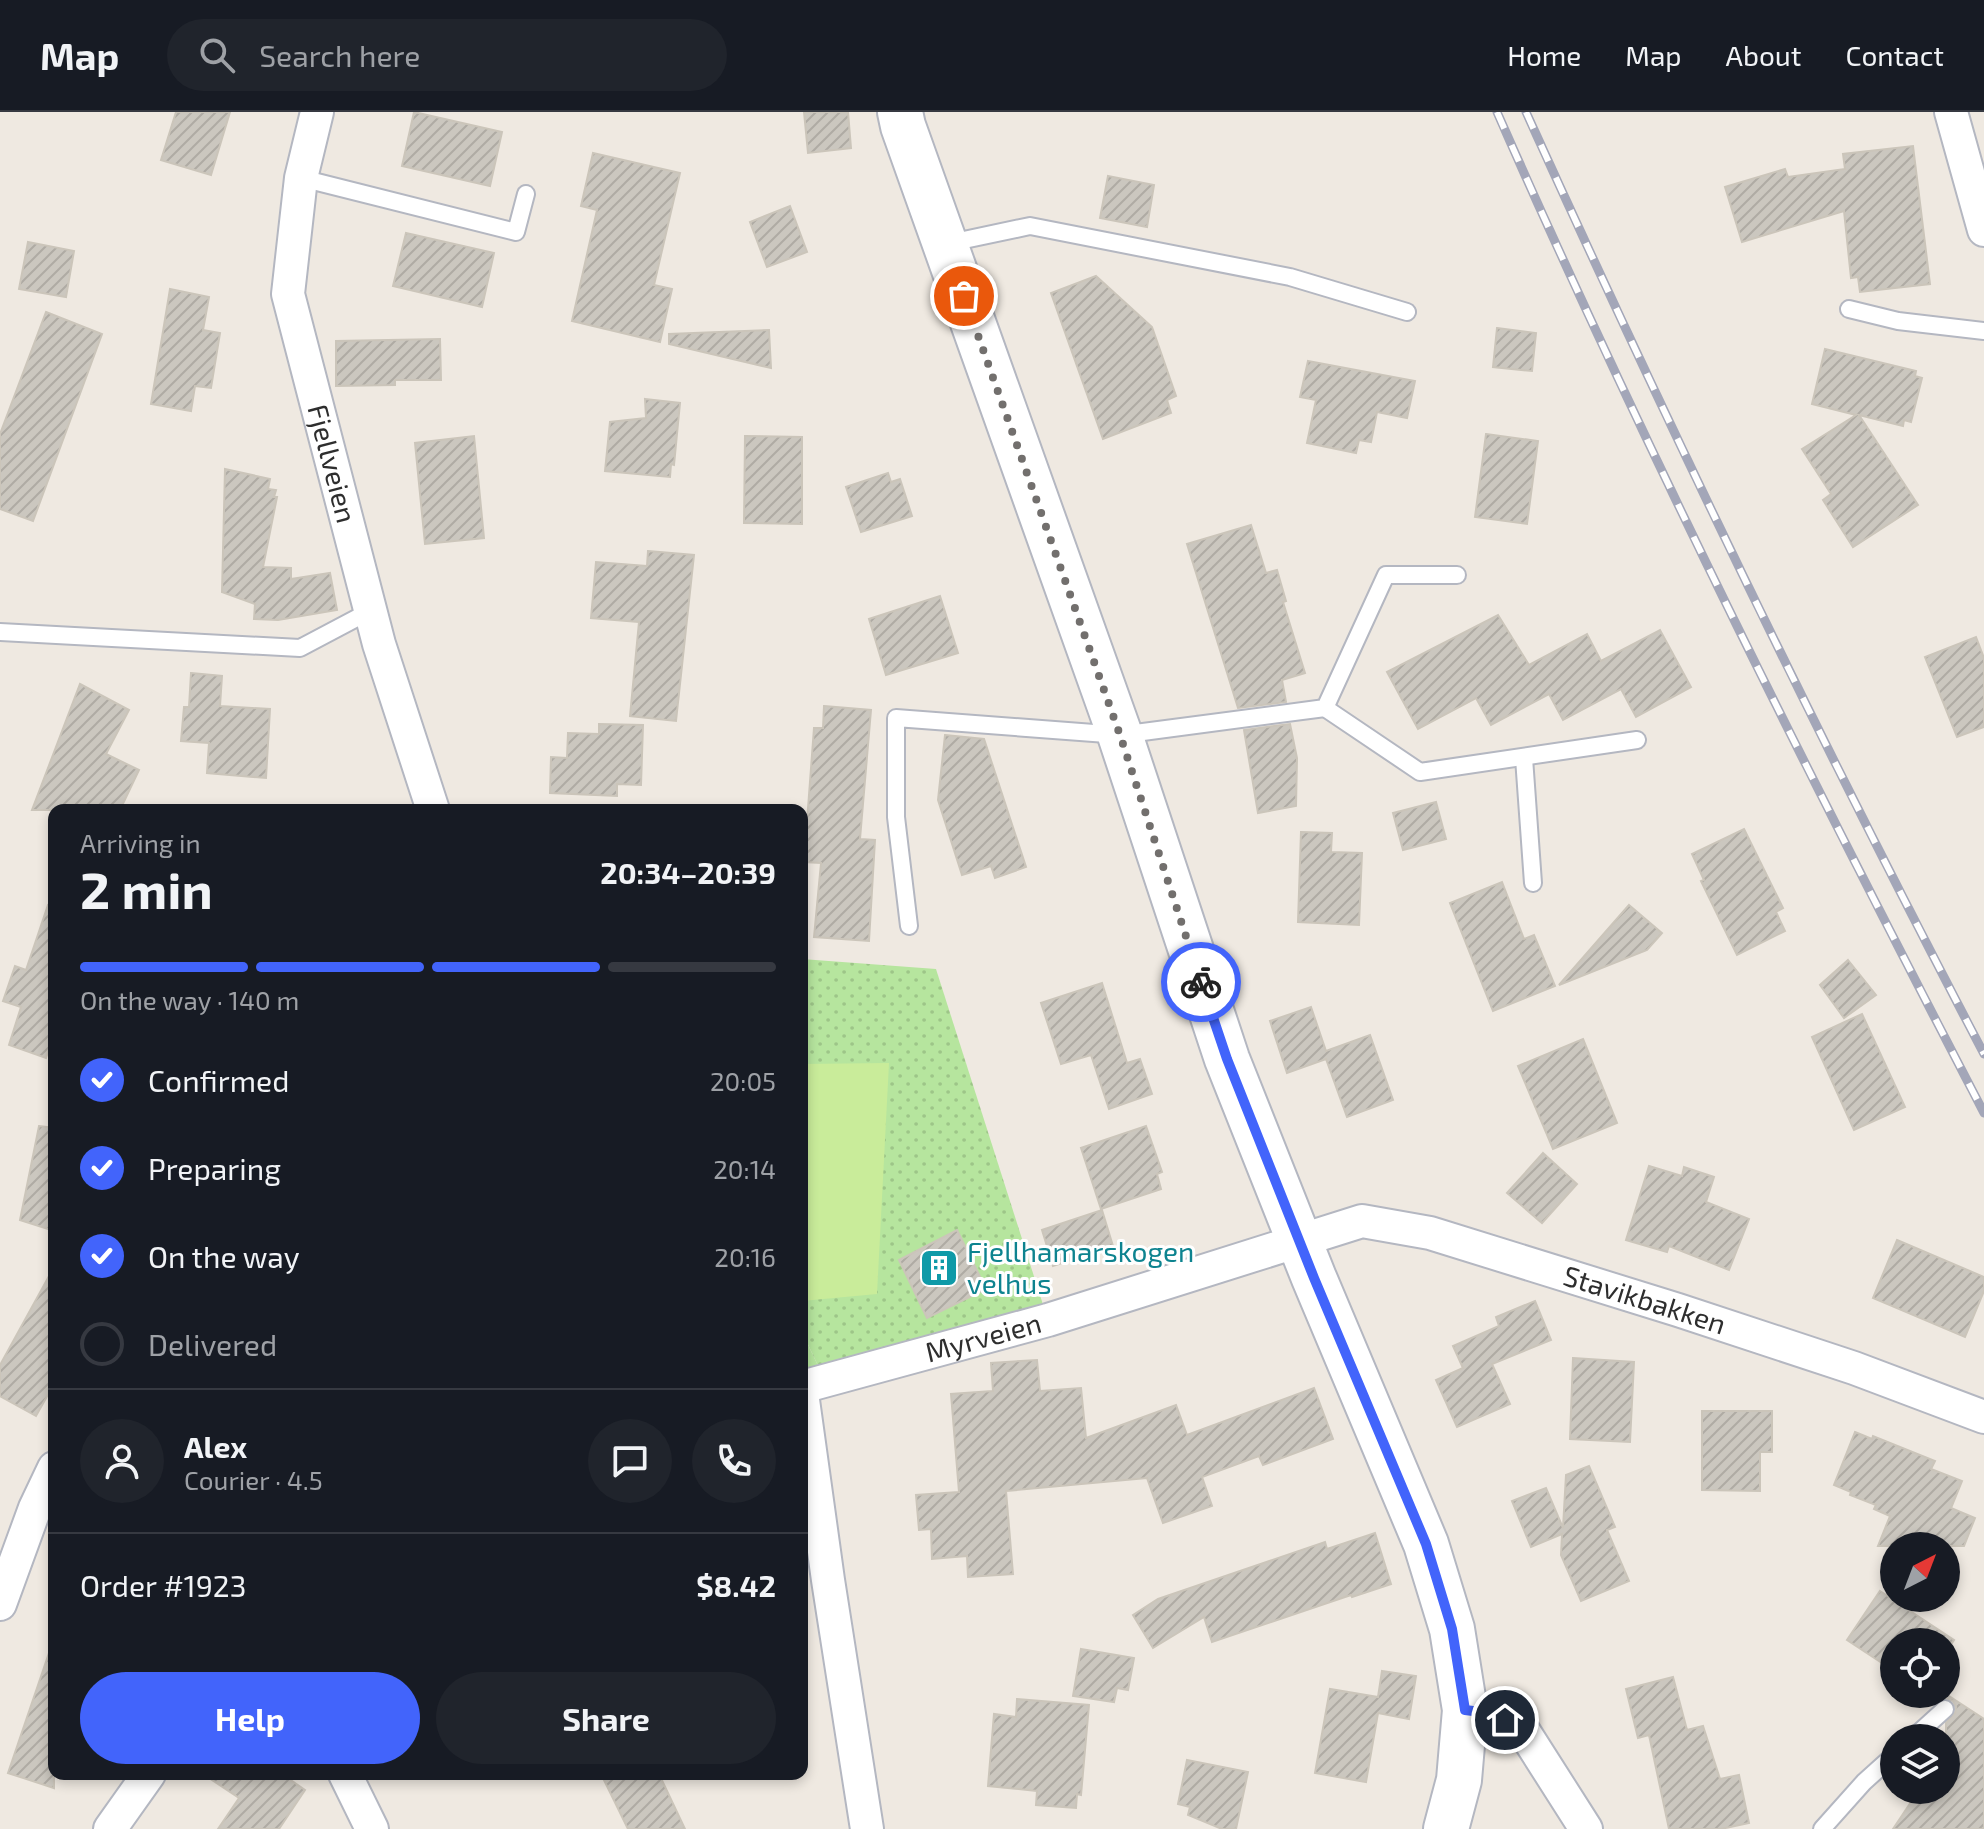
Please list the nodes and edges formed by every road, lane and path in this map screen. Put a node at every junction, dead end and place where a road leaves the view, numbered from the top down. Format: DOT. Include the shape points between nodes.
graph roads {
  1 [pos="317,112"];
  2 [pos="900,112"];
  3 [pos="1951,112"];
  4 [pos="301,178"];
  5 [pos="526,194"];
  6 [pos="1984,230"];
  7 [pos="945,244"];
  8 [pos="1849,309"];
  9 [pos="1407,312"];
  10 [pos="1984,331"];
  11 [pos="1457,575"];
  12 [pos="370,611"];
  13 [pos="0,632"];
  14 [pos="1325,708"];
  15 [pos="1120,735"];
  16 [pos="1637,740"];
  17 [pos="415,756"];
  18 [pos="1524,758"];
  19 [pos="412,804"];
  20 [pos="431,804"];
  21 [pos="1533,883"];
  22 [pos="909,926"];
  23 [pos="1300,1243"];
  24 [pos="808,1385"];
  25 [pos="1984,1417"];
  26 [pos="808,1436"];
  27 [pos="48,1481"];
  28 [pos="0,1604"];
  29 [pos="1945,1709"];
  30 [pos="1465,1710"];
  31 [pos="1928,1724"];
  32 [pos="1880,1768"];
  33 [pos="145,1780"];
  34 [pos="348,1780"];
  35 [pos="110,1829"];
  36 [pos="372,1829"];
  37 [pos="867,1829"];
  38 [pos="1446,1829"];
  39 [pos="1586,1829"];
  40 [pos="1822,1829"];
  1 -- 4 [label="street, Fjellveien"];
  2 -- 7 [label="main road"];
  3 -- 6 [label="street"];
  4 -- 5 [label="lane" via="516,232"];
  4 -- 12 [label="street, Fjellveien" via="288,294"];
  7 -- 9 [label="lane" via="1030,226 1290,277"];
  7 -- 15 [label="main road"];
  8 -- 10 [label="lane"];
  11 -- 14 [label="lane" via="1386,575"];
  12 -- 13 [label="lane" via="300,648"];
  12 -- 17 [label="street, Fjellveien"];
  14 -- 15 [label="lane"];
  14 -- 18 [label="lane" via="1420,772"];
  15 -- 22 [label="lane" via="896,718 896,817"];
  15 -- 23 [label="main road" via="1227,1059"];
  16 -- 18 [label="lane"];
  17 -- 19 [label="street"];
  17 -- 20 [label="street, Fjellveien"];
  18 -- 21 [label="lane"];
  23 -- 24 [label="street, Myrveien"];
  23 -- 25 [label="street, Stavikbakken" via="1362,1221 1430,1233 1854,1368"];
  23 -- 30 [label="main road" via="1426,1544 1452,1629"];
  26 -- 37 [label="street"];
  27 -- 28 [label="street"];
  29 -- 31 [label="lane"];
  30 -- 38 [label="main road" via="1459,1780"];
  30 -- 39 [label="street" via="1489,1713 1521,1727"];
  32 -- 40 [label="lane"];
  33 -- 35 [label="street"];
  34 -- 36 [label="street"];
}
